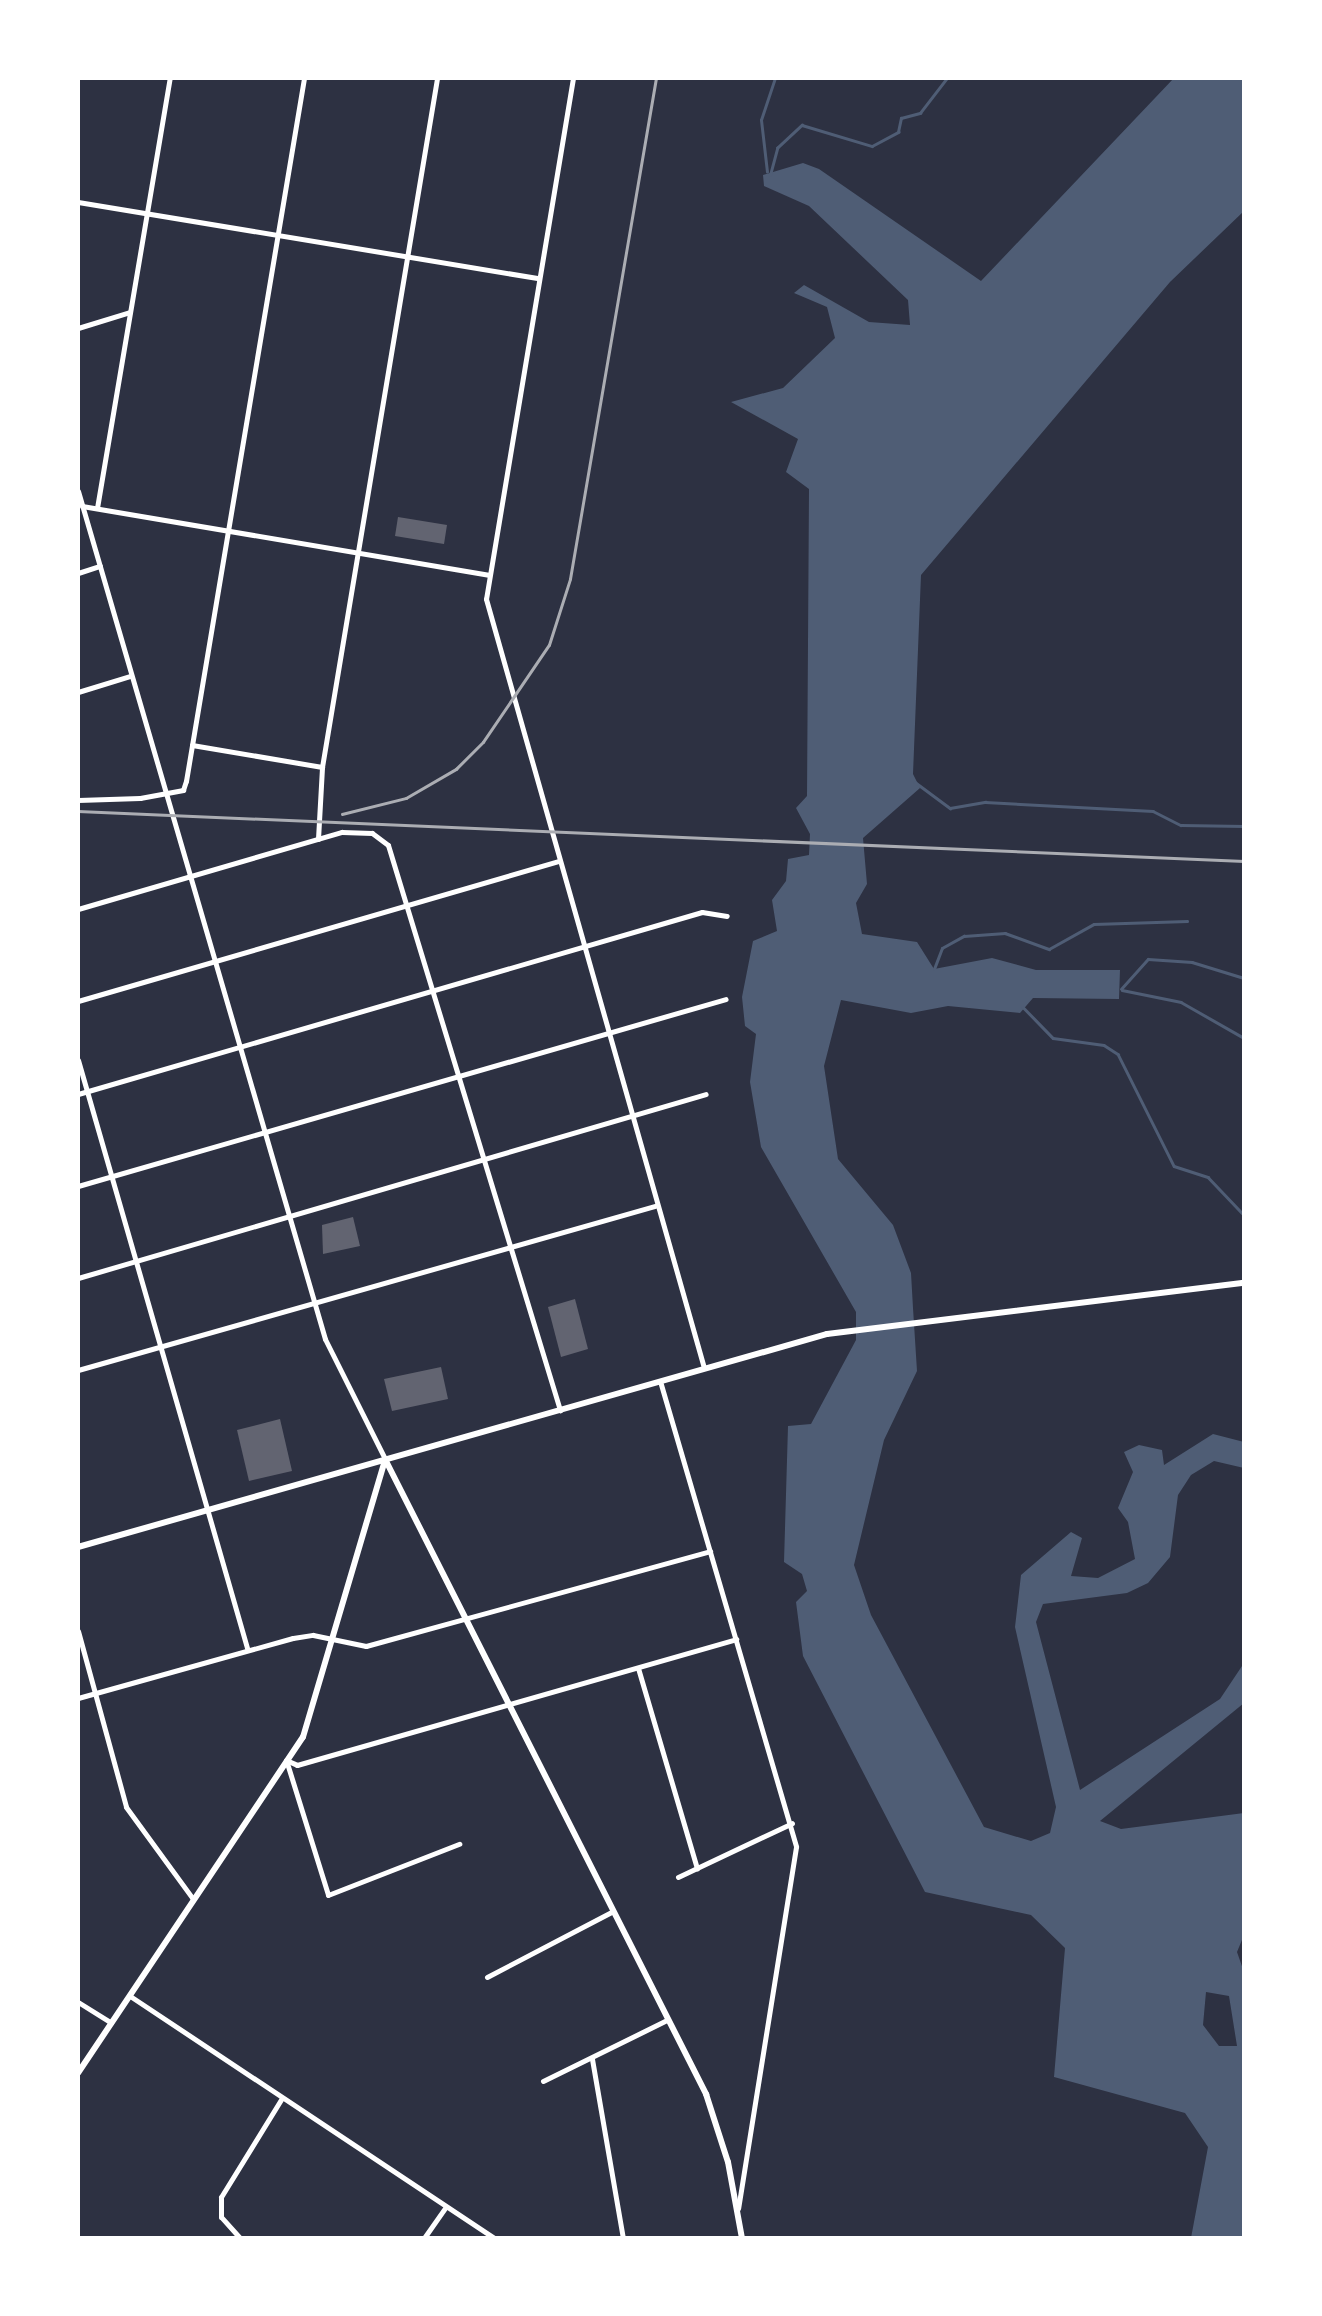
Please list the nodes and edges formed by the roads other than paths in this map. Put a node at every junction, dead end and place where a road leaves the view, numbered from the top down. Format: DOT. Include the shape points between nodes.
graph roads {
  1 [pos="170,78"];
  2 [pos="304,78"];
  3 [pos="437,78"];
  4 [pos="573,78"];
  5 [pos="78,202"];
  6 [pos="147,213"];
  7 [pos="278,235"];
  8 [pos="407,256"];
  9 [pos="539,278"];
  10 [pos="130,312"];
  11 [pos="78,328"];
  12 [pos="78,492"];
  13 [pos="82,506"];
  14 [pos="97,508"];
  15 [pos="228,530"];
  16 [pos="358,552"];
  17 [pos="100,566"];
  18 [pos="78,573"];
  19 [pos="488,575"];
  20 [pos="130,676"];
  21 [pos="78,692"];
  22 [pos="192,745"];
  23 [pos="322,767"];
  24 [pos="168,792"];
  25 [pos="78,800"];
  26 [pos="318,839"];
  27 [pos="559,861"];
  28 [pos="190,876"];
  29 [pos="406,906"];
  30 [pos="78,909"];
  31 [pos="727,916"];
  32 [pos="584,946"];
  33 [pos="215,961"];
  34 [pos="431,991"];
  35 [pos="726,999"];
  36 [pos="78,1001"];
  37 [pos="608,1032"];
  38 [pos="240,1046"];
  39 [pos="78,1060"];
  40 [pos="456,1076"];
  41 [pos="86,1091"];
  42 [pos="78,1094"];
  43 [pos="706,1094"];
  44 [pos="634,1116"];
  45 [pos="264,1132"];
  46 [pos="480,1160"];
  47 [pos="111,1176"];
  48 [pos="78,1186"];
  49 [pos="655,1206"];
  50 [pos="288,1217"];
  51 [pos="506,1246"];
  52 [pos="135,1261"];
  53 [pos="78,1278"];
  54 [pos="1244,1282"];
  55 [pos="314,1302"];
  56 [pos="160,1347"];
  57 [pos="704,1368"];
  58 [pos="78,1370"];
  59 [pos="660,1381"];
  60 [pos="560,1410"];
  61 [pos="385,1459"];
  62 [pos="207,1510"];
  63 [pos="78,1547"];
  64 [pos="710,1551"];
  65 [pos="468,1620"];
  66 [pos="78,1631"];
  67 [pos="736,1639"];
  68 [pos="332,1640"];
  69 [pos="247,1650"];
  70 [pos="638,1668"];
  71 [pos="96,1693"];
  72 [pos="78,1698"];
  73 [pos="510,1704"];
  74 [pos="286,1760"];
  75 [pos="792,1822"];
  76 [pos="458,1844"];
  77 [pos="697,1868"];
  78 [pos="678,1878"];
  79 [pos="194,1900"];
  80 [pos="614,1912"];
  81 [pos="486,1976"];
  82 [pos="130,1996"];
  83 [pos="78,2002"];
  84 [pos="667,2020"];
  85 [pos="111,2023"];
  86 [pos="592,2059"];
  87 [pos="78,2073"];
  88 [pos="543,2081"];
  89 [pos="282,2098"];
  90 [pos="446,2206"];
  91 [pos="738,2212"];
  92 [pos="240,2238"];
  93 [pos="424,2238"];
  94 [pos="494,2238"];
  95 [pos="624,2238"];
  96 [pos="742,2238"];
  1 -- 6 [label="street"];
  2 -- 7 [label="street"];
  3 -- 8 [label="street"];
  4 -- 9 [label="street"];
  5 -- 6 [label="street"];
  6 -- 7 [label="street"];
  6 -- 10 [label="street"];
  7 -- 8 [label="street"];
  7 -- 15 [label="street"];
  8 -- 9 [label="street"];
  8 -- 16 [label="street"];
  9 -- 19 [label="street"];
  10 -- 11 [label="street"];
  10 -- 14 [label="street"];
  12 -- 13 [label="street"];
  13 -- 14 [label="street"];
  13 -- 17 [label="street"];
  14 -- 15 [label="street"];
  15 -- 16 [label="street"];
  15 -- 22 [label="street"];
  16 -- 19 [label="street"];
  16 -- 23 [label="street"];
  17 -- 18 [label="street"];
  17 -- 20 [label="street"];
  19 -- 27 [label="street" via="490,621"];
  20 -- 21 [label="street"];
  20 -- 24 [label="street"];
  22 -- 23 [label="street"];
  22 -- 24 [label="street" via="183,790"];
  23 -- 26 [label="street"];
  24 -- 25 [label="street"];
  24 -- 28 [label="street"];
  26 -- 28 [label="street"];
  26 -- 29 [label="street" via="372,833 390,852"];
  27 -- 29 [label="street"];
  27 -- 32 [label="street"];
  28 -- 30 [label="street"];
  28 -- 33 [label="street"];
  29 -- 33 [label="street"];
  29 -- 34 [label="street"];
  31 -- 32 [label="street" via="702,912"];
  32 -- 34 [label="street"];
  32 -- 37 [label="street"];
  33 -- 36 [label="street"];
  33 -- 38 [label="street"];
  34 -- 38 [label="street"];
  34 -- 40 [label="street"];
  35 -- 37 [label="street"];
  37 -- 40 [label="street"];
  37 -- 44 [label="street"];
  38 -- 41 [label="street"];
  38 -- 45 [label="street"];
  39 -- 41 [label="street"];
  40 -- 45 [label="street"];
  40 -- 46 [label="street"];
  41 -- 42 [label="street"];
  41 -- 47 [label="street"];
  43 -- 44 [label="street"];
  44 -- 46 [label="street"];
  44 -- 49 [label="street"];
  45 -- 47 [label="street"];
  45 -- 50 [label="street"];
  46 -- 50 [label="street"];
  46 -- 51 [label="street"];
  47 -- 48 [label="street"];
  47 -- 52 [label="street"];
  49 -- 51 [label="street"];
  49 -- 57 [label="street"];
  50 -- 52 [label="street"];
  50 -- 55 [label="street"];
  51 -- 55 [label="street"];
  51 -- 60 [label="street" via="514,1254"];
  52 -- 53 [label="street"];
  52 -- 56 [label="street"];
  54 -- 57 [label="main road" via="851,1330"];
  55 -- 56 [label="street"];
  55 -- 61 [label="street" via="332,1356"];
  56 -- 58 [label="street"];
  56 -- 62 [label="street"];
  57 -- 59 [label="main road"];
  59 -- 60 [label="main road"];
  59 -- 64 [label="street"];
  60 -- 61 [label="main road"];
  61 -- 62 [label="main road"];
  61 -- 65 [label="main road"];
  61 -- 68 [label="main road"];
  62 -- 63 [label="main road"];
  62 -- 69 [label="street"];
  64 -- 65 [label="street"];
  64 -- 67 [label="street"];
  65 -- 68 [label="street" via="366,1646"];
  65 -- 73 [label="main road"];
  66 -- 71 [label="street"];
  67 -- 70 [label="street"];
  67 -- 75 [label="street"];
  68 -- 69 [label="street" via="313,1634"];
  68 -- 74 [label="main road"];
  69 -- 71 [label="street"];
  70 -- 73 [label="street"];
  70 -- 77 [label="street"];
  71 -- 72 [label="street"];
  71 -- 79 [label="street" via="126,1807"];
  73 -- 74 [label="street" via="297,1765"];
  73 -- 80 [label="main road"];
  74 -- 76 [label="street" via="328,1895"];
  74 -- 79 [label="main road"];
  75 -- 77 [label="street"];
  75 -- 91 [label="street" via="795,1871"];
  77 -- 78 [label="street"];
  79 -- 82 [label="main road"];
  80 -- 81 [label="street"];
  80 -- 84 [label="main road"];
  82 -- 85 [label="main road"];
  82 -- 89 [label="street"];
  83 -- 85 [label="street"];
  84 -- 86 [label="street"];
  84 -- 91 [label="main road" via="706,2094"];
  85 -- 87 [label="main road"];
  86 -- 88 [label="street"];
  86 -- 95 [label="street"];
  89 -- 90 [label="street"];
  89 -- 92 [label="street" via="221,2197 222,2217"];
  90 -- 93 [label="street"];
  90 -- 94 [label="street"];
  91 -- 96 [label="main road"];
}
